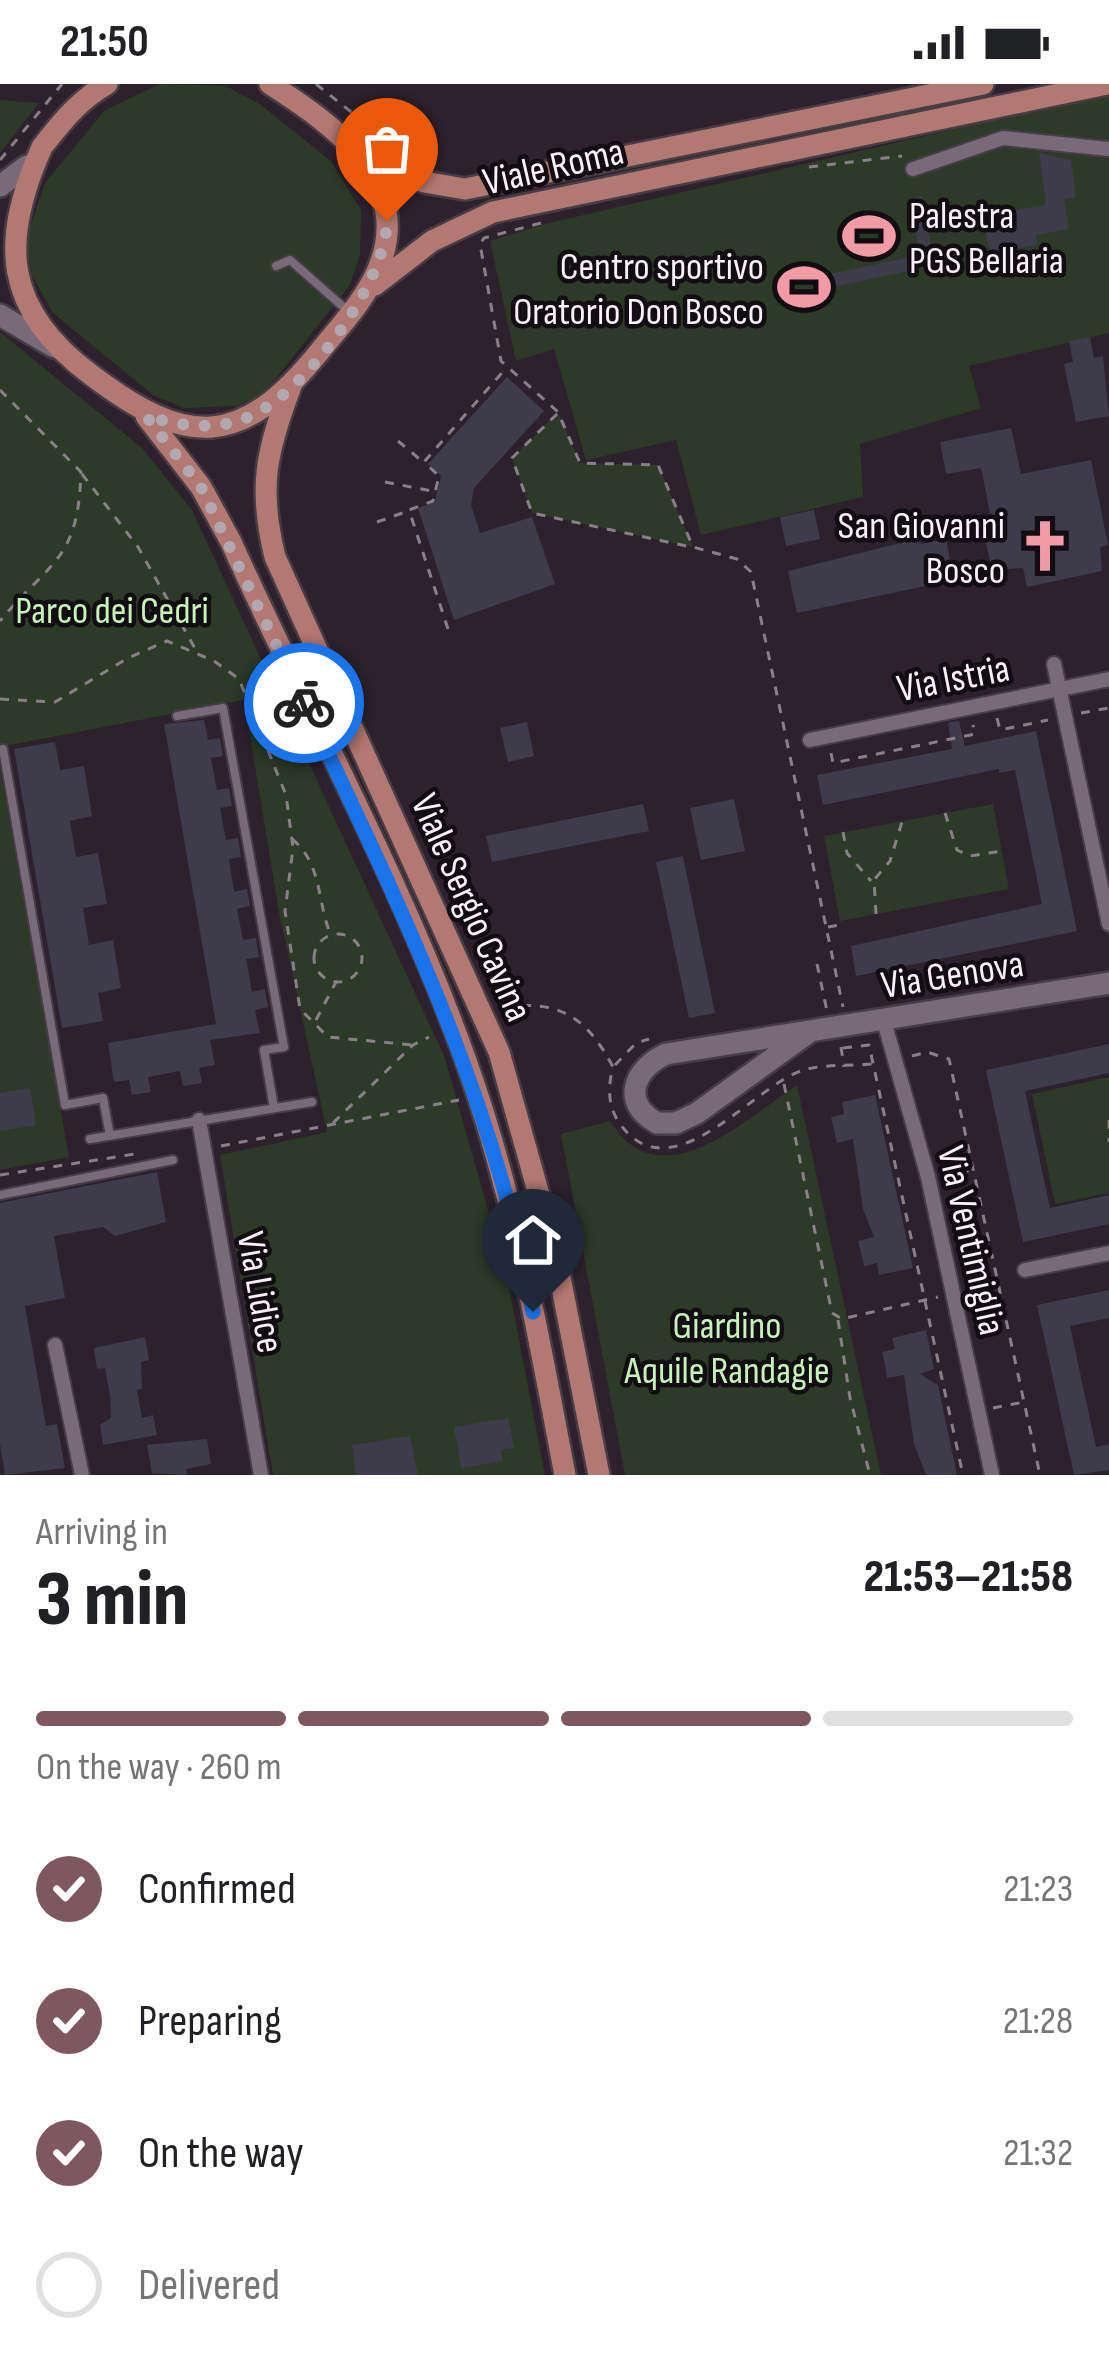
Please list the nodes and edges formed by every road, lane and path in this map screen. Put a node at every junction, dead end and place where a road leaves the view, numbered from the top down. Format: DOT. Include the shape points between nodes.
graph roads {
  1 [pos="62,84"];
  2 [pos="107,84"];
  3 [pos="270,84"];
  4 [pos="316,84"];
  5 [pos="983,84"];
  6 [pos="1107,84"];
  7 [pos="770,131"];
  8 [pos="1109,149"];
  9 [pos="772,155"];
  10 [pos="408,156"];
  11 [pos="364,158"];
  12 [pos="0,160"];
  13 [pos="910,163"];
  14 [pos="26,166"];
  15 [pos="809,167"];
  16 [pos="0,186"];
  17 [pos="484,238"];
  18 [pos="276,266"];
  19 [pos="370,289"];
  20 [pos="351,313"];
  21 [pos="0,315"];
  22 [pos="54,347"];
  23 [pos="507,367"];
  24 [pos="291,386"];
  25 [pos="0,390"];
  26 [pos="558,412"];
  27 [pos="146,416"];
  28 [pos="398,441"];
  29 [pos="424,462"];
  30 [pos="81,472"];
  31 [pos="385,482"];
  32 [pos="436,492"];
  33 [pos="409,510"];
  34 [pos="377,522"];
  35 [pos="693,547"];
  36 [pos="0,621"];
  37 [pos="448,629"];
  38 [pos="198,653"];
  39 [pos="1054,664"];
  40 [pos="1109,679"];
  41 [pos="1059,689"];
  42 [pos="0,699"];
  43 [pos="1109,707"];
  44 [pos="178,716"];
  45 [pos="1065,716"];
  46 [pos="813,745"];
  47 [pos="4,749"];
  48 [pos="945,813"];
  49 [pos="902,822"];
  50 [pos="843,832"];
  51 [pos="292,838"];
  52 [pos="1002,851"];
  53 [pos="873,884"];
  54 [pos="875,914"];
  55 [pos="845,924"];
  56 [pos="1109,924"];
  57 [pos="826,928"];
  58 [pos="331,935"];
  59 [pos="818,964"];
  60 [pos="336,982"];
  61 [pos="1109,983"];
  62 [pos="504,1008"];
  63 [pos="827,1011"];
  64 [pos="834,1015"];
  65 [pos="884,1021"];
  66 [pos="315,1022"];
  67 [pos="808,1033"];
  68 [pos="429,1037"];
  69 [pos="413,1045"];
  70 [pos="894,1061"];
  71 [pos="873,1064"];
  72 [pos="844,1066"];
  73 [pos="613,1067"];
  74 [pos="464,1099"];
  75 [pos="312,1102"];
  76 [pos="274,1108"];
  77 [pos="199,1120"];
  78 [pos="1109,1120"];
  79 [pos="110,1136"];
  80 [pos="90,1139"];
  81 [pos="1109,1142"];
  82 [pos="173,1160"];
  83 [pos="0,1195"];
  84 [pos="1109,1253"];
  85 [pos="1025,1270"];
  86 [pos="998,1282"];
  87 [pos="953,1294"];
  88 [pos="925,1300"];
  89 [pos="838,1318"];
  90 [pos="55,1345"];
  91 [pos="82,1475"];
  92 [pos="261,1475"];
  93 [pos="565,1475"];
  94 [pos="599,1475"];
  95 [pos="870,1475"];
  96 [pos="963,1475"];
  97 [pos="992,1475"];
  98 [pos="1040,1475"];
  1 -- 12 [label="path"];
  2 -- 14 [label="main road" via="72,110"];
  3 -- 11 [label="main road"];
  4 -- 10 [label="path"];
  5 -- 7 [label="main road, Viale Roma"];
  6 -- 9 [label="main road, Viale Roma"];
  7 -- 9 [label="street"];
  7 -- 11 [label="main road, Viale Roma" via="465,189"];
  8 -- 13 [label="street" via="1004,138"];
  9 -- 19 [label="main road, Viale Roma" via="493,212 432,241"];
  11 -- 19 [label="main road" via="387,221"];
  13 -- 15 [label="path" via="875,155"];
  14 -- 16 [label="street"];
  14 -- 22 [label="main road" via="3,215 4,270 26,320"];
  17 -- 23 [label="path" via="478,253"];
  18 -- 20 [label="lane" via="290,260"];
  19 -- 20 [label="main road"];
  20 -- 24 [label="main road"];
  21 -- 22 [label="street"];
  22 -- 27 [label="main road"];
  23 -- 26 [label="path"];
  23 -- 29 [label="path"];
  24 -- 27 [label="main road" via="223,426"];
  24 -- 94 [label="main road, Viale Sergio Cavina" via="264,468 275,557 499,1052 555,1252"];
  25 -- 30 [label="path"];
  26 -- 35 [label="path" via="580,463 658,465"];
  26 -- 35 [label="path" via="512,458 532,513"];
  27 -- 93 [label="main road, Viale Sergio Cavina" via="231,542 440,992 512,1213"];
  28 -- 29 [label="path"];
  29 -- 32 [label="path" via="439,476"];
  30 -- 36 [label="path" via="80,521 62,558"];
  30 -- 38 [label="path" via="138,547"];
  31 -- 32 [label="path"];
  32 -- 33 [label="path" via="434,501"];
  33 -- 34 [label="path"];
  33 -- 37 [label="path"];
  35 -- 57 [label="path" via="737,559 751,572"];
  38 -- 42 [label="path" via="167,641 55,702"];
  38 -- 51 [label="path" via="239,679 286,795"];
  39 -- 41 [label="street"];
  40 -- 41 [label="street, Via Istria"];
  41 -- 45 [label="street"];
  41 -- 46 [label="street, Via Istria"];
  43 -- 45 [label="path"];
  44 -- 76 [label="lane" via="224,708 284,1047 264,1051"];
  45 -- 46 [label="path" via="1000,730 996,714 972,719 975,734 833,763 830,748"];
  45 -- 56 [label="street"];
  47 -- 79 [label="lane" via="65,1105 103,1098"];
  48 -- 52 [label="path" via="957,850"];
  49 -- 53 [label="path"];
  50 -- 53 [label="path" via="847,853"];
  51 -- 58 [label="path" via="318,878"];
  51 -- 66 [label="path" via="285,910 300,1009"];
  53 -- 54 [label="path"];
  55 -- 57 [label="path"];
  57 -- 64 [label="path" via="843,1009"];
  58 -- 60 [label="path" via="314,961"];
  58 -- 60 [label="path" via="353,939 362,960 357,974"];
  59 -- 63 [label="path"];
  60 -- 66 [label="path"];
  61 -- 65 [label="street, Via Genova"];
  62 -- 73 [label="path" via="551,1005 573,1016 591,1029"];
  65 -- 67 [label="street, Via Genova"];
  65 -- 70 [label="street, Via Ventimiglia"];
  66 -- 69 [label="path" via="328,1037"];
  67 -- 67 [label="street, Via Genova" via="660,1056 639,1073 637,1105 657,1123 683,1120"];
  68 -- 69 [label="path"];
  69 -- 74 [label="path" via="327,1127"];
  70 -- 71 [label="path"];
  70 -- 86 [label="path" via="927,1052 950,1059"];
  70 -- 87 [label="street, Via Ventimiglia"];
  71 -- 72 [label="path"];
  71 -- 72 [label="path" via="869,1045 841,1048"];
  71 -- 88 [label="path"];
  72 -- 89 [label="path" via="802,1070 784,1082"];
  75 -- 76 [label="lane"];
  76 -- 77 [label="lane"];
  77 -- 79 [label="lane"];
  77 -- 92 [label="street, Via Lidice"];
  78 -- 81 [label="path"];
  79 -- 80 [label="lane"];
  82 -- 83 [label="lane"];
  84 -- 85 [label="street"];
  86 -- 87 [label="path"];
  86 -- 98 [label="path"];
  87 -- 88 [label="path"];
  87 -- 97 [label="street, Via Ventimiglia"];
  88 -- 89 [label="path"];
  88 -- 96 [label="path"];
  89 -- 95 [label="path"];
  90 -- 91 [label="street"];
}
